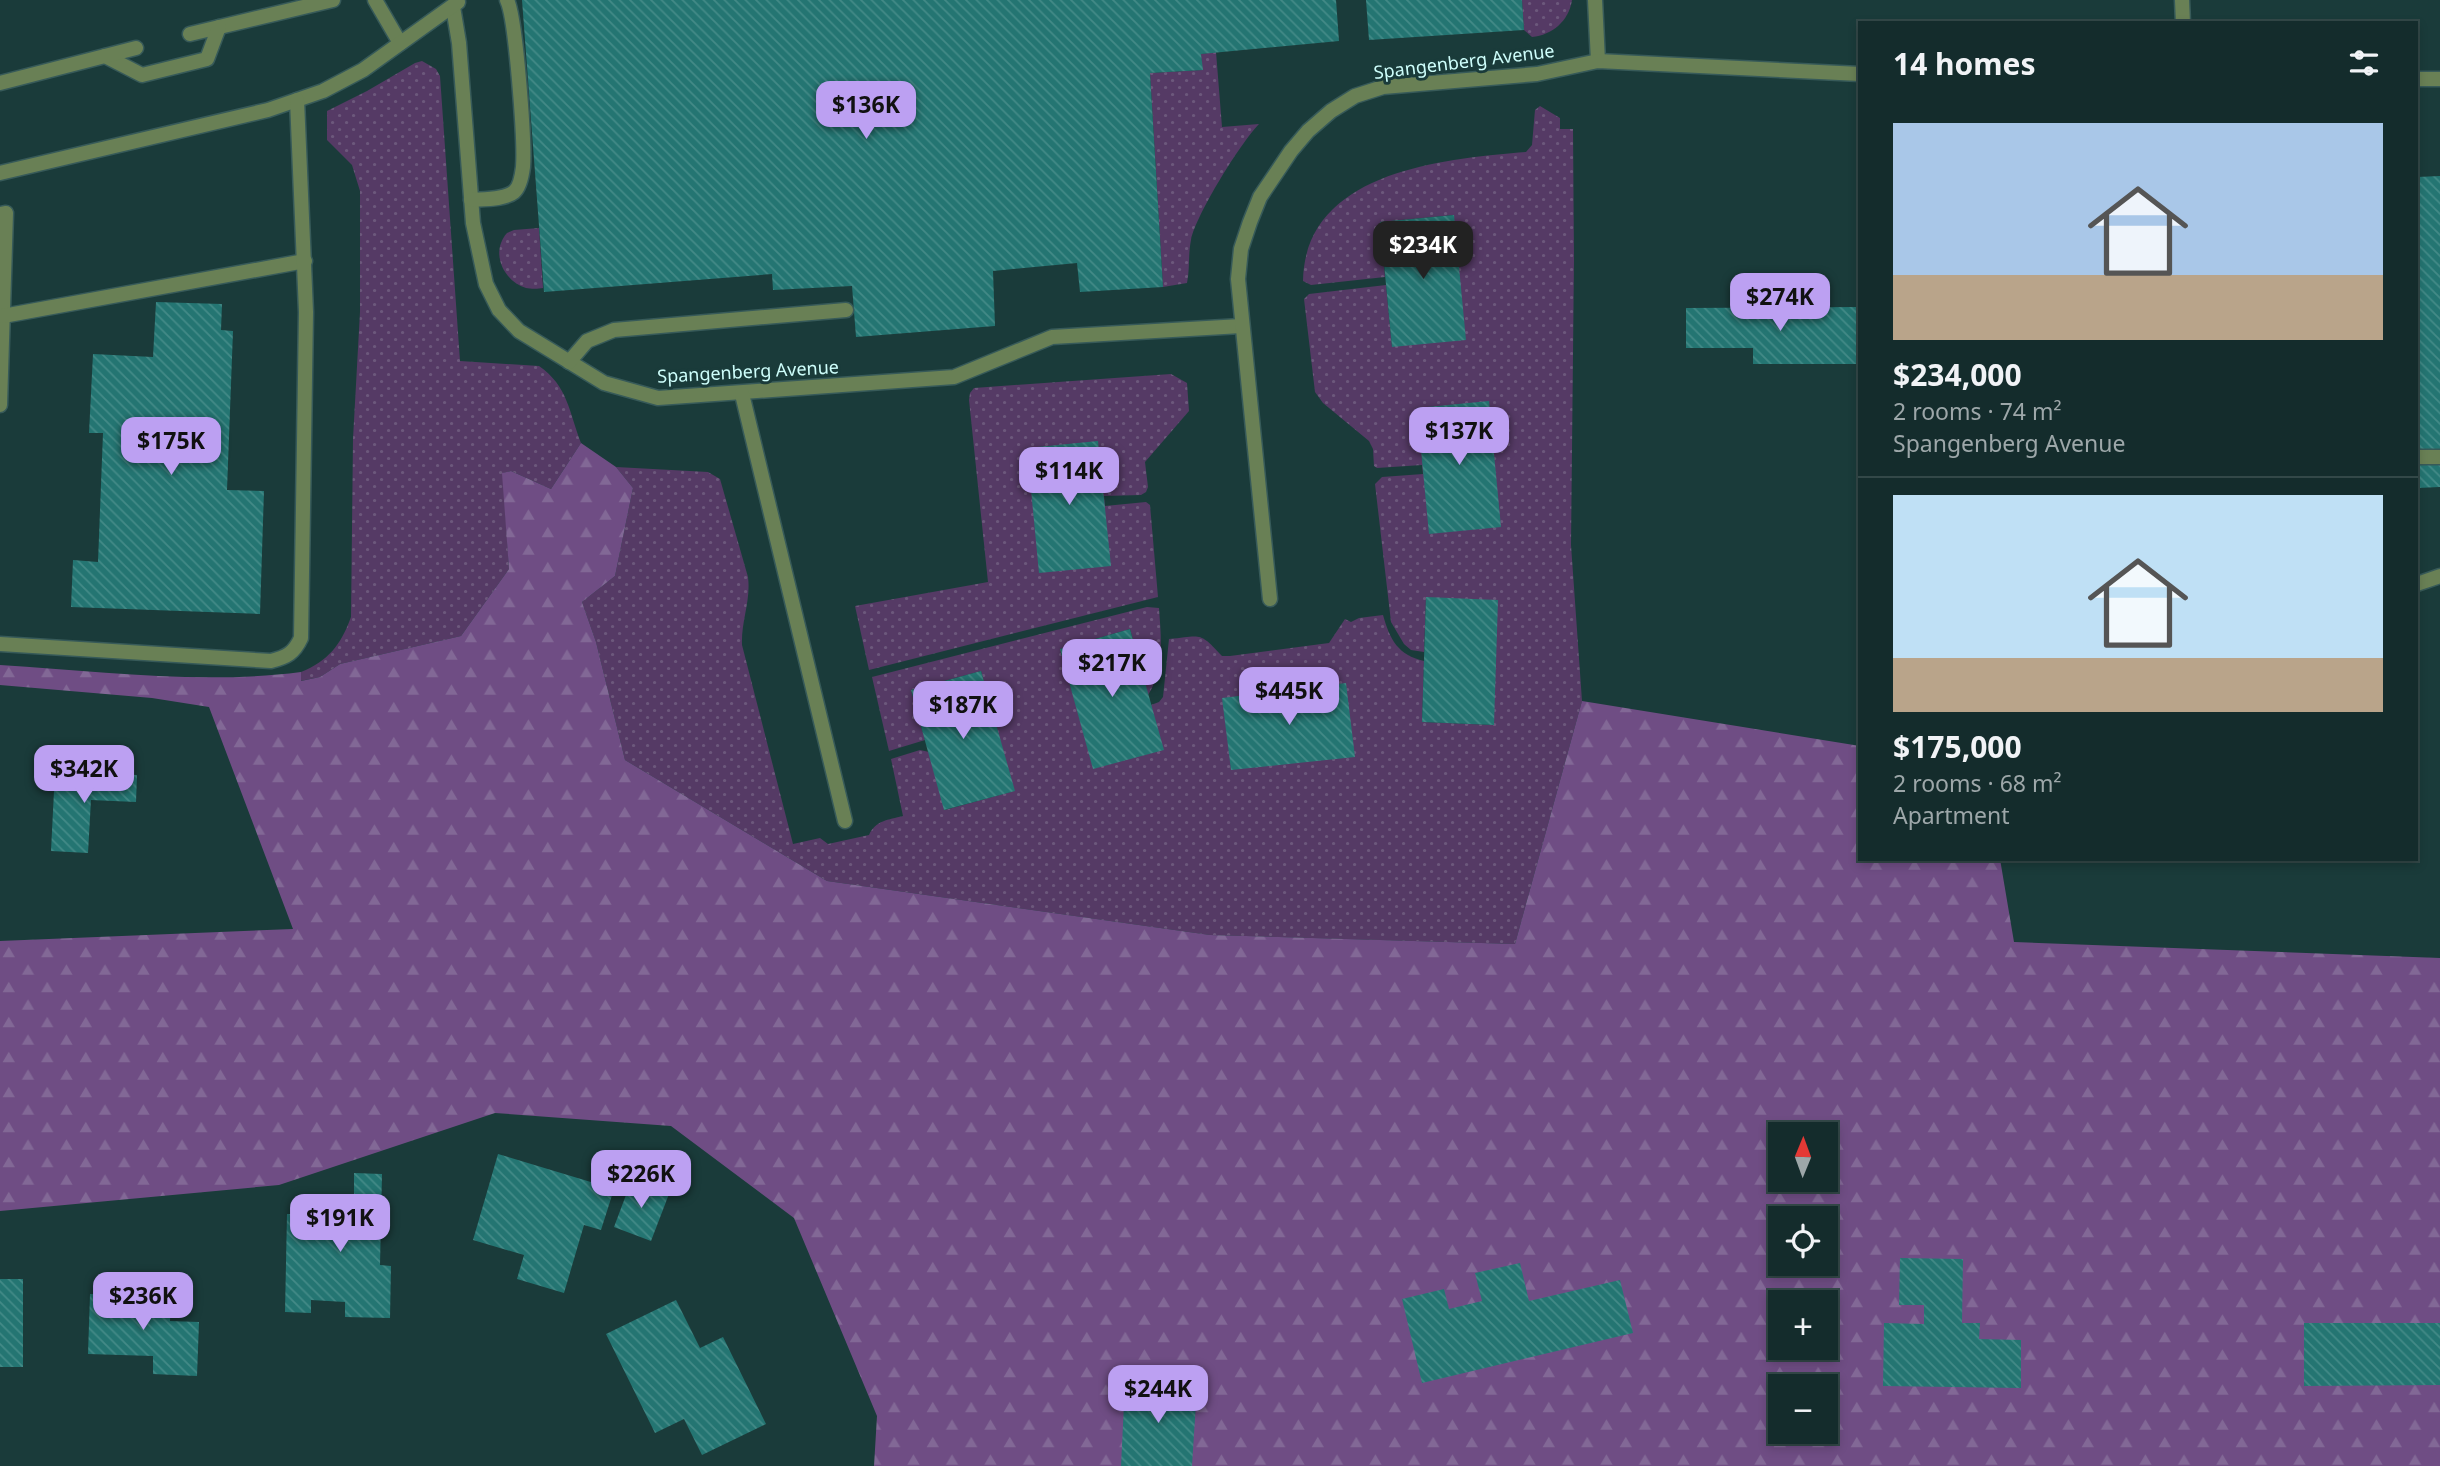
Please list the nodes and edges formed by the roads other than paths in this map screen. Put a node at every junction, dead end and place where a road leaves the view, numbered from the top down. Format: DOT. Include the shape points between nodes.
graph roads {
  1 [pos="333,0"];
  2 [pos="375,0"];
  3 [pos="507,0"];
  4 [pos="1595,0"];
  5 [pos="2182,0"];
  6 [pos="456,4"];
  7 [pos="2183,21"];
  8 [pos="219,27"];
  9 [pos="190,34"];
  10 [pos="400,43"];
  11 [pos="136,48"];
  12 [pos="105,56"];
  13 [pos="1598,61"];
  14 [pos="1858,74"];
  15 [pos="2418,79"];
  16 [pos="2440,79"];
  17 [pos="0,83"];
  18 [pos="298,100"];
  19 [pos="0,173"];
  20 [pos="471,200"];
  21 [pos="0,214"];
  22 [pos="305,261"];
  23 [pos="846,310"];
  24 [pos="3,316"];
  25 [pos="1241,326"];
  26 [pos="569,362"];
  27 [pos="742,394"];
  28 [pos="0,405"];
  29 [pos="2418,457"];
  30 [pos="2440,457"];
  31 [pos="2440,576"];
  32 [pos="2418,584"];
  33 [pos="1270,599"];
  34 [pos="0,645"];
  35 [pos="845,821"];
  1 -- 8 [label="street"];
  2 -- 10 [label="street"];
  3 -- 20 [label="street" via="522,132 521,180 514,192"];
  4 -- 13 [label="street"];
  5 -- 7 [label="street"];
  6 -- 10 [label="street"];
  6 -- 20 [label="street, Spangenberg Avenue"];
  8 -- 9 [label="street"];
  8 -- 12 [label="street" via="207,59 142,75"];
  10 -- 18 [label="street" via="363,70"];
  11 -- 12 [label="street"];
  12 -- 17 [label="street"];
  13 -- 14 [label="street, Spangenberg Avenue"];
  13 -- 25 [label="street, Spangenberg Avenue" via="1537,74 1383,87 1355,96 1331,111 1291,151 1260,197 1241,249"];
  15 -- 16 [label="street"];
  18 -- 19 [label="street"];
  18 -- 22 [label="street"];
  20 -- 26 [label="street, Spangenberg Avenue" via="479,258 499,310 519,331"];
  21 -- 24 [label="street" via="6,213"];
  22 -- 24 [label="street"];
  22 -- 34 [label="street" via="301,638 296,648 287,657 271,661"];
  23 -- 26 [label="street" via="614,330 587,341"];
  24 -- 28 [label="street"];
  25 -- 27 [label="street, Spangenberg Avenue" via="1052,337 954,377"];
  25 -- 33 [label="street, Spangenberg Avenue"];
  26 -- 27 [label="street, Spangenberg Avenue" via="604,383 659,398"];
  27 -- 35 [label="street"];
  29 -- 30 [label="street"];
  31 -- 32 [label="street"];
}
